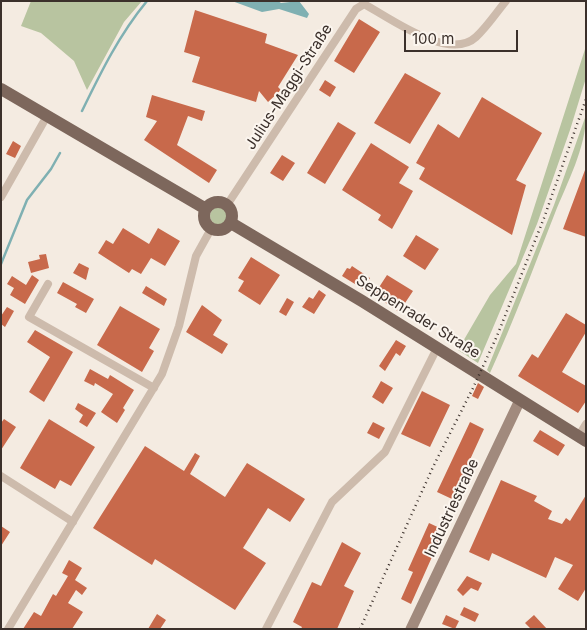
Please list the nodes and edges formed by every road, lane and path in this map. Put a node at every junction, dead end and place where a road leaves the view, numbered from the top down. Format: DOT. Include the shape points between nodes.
graph roads {
  1 [pos="506,1"];
  2 [pos="1,90"];
  3 [pos="47,116"];
  4 [pos="1,197"];
  5 [pos="227,205"];
  6 [pos="206,209"];
  7 [pos="231,223"];
  8 [pos="211,229"];
  9 [pos="48,284"];
  10 [pos="437,348"];
  11 [pos="154,388"];
  12 [pos="520,400"];
  13 [pos="586,424"];
  14 [pos="582,439"];
  15 [pos="1,476"];
  16 [pos="73,522"];
  17 [pos="8,629"];
  18 [pos="266,629"];
  19 [pos="412,629"];
  1 -- 5 [label="street, Julius-Maggi-Straße" via="476,38 463,44 445,45 431,41 364,4 356,9"];
  2 -- 3 [label="main road"];
  3 -- 4 [label="street"];
  3 -- 6 [label="main road"];
  5 -- 6 [label="main road" via="216,202"];
  5 -- 7 [label="main road" via="232,213"];
  6 -- 8 [label="main road" via="204,220"];
  7 -- 8 [label="main road" via="222,230"];
  7 -- 10 [label="main road, Seppenrader Straße"];
  8 -- 11 [label="street" via="200,246 179,326"];
  9 -- 11 [label="street" via="29,317"];
  10 -- 12 [label="main road, Seppenrader Straße"];
  10 -- 18 [label="street" via="385,452 332,502"];
  11 -- 16 [label="street"];
  12 -- 14 [label="main road, Seppenrader Straße"];
  12 -- 19 [label="street, Industriestraße"];
  13 -- 14 [label="street"];
  15 -- 16 [label="street"];
  16 -- 17 [label="street"];
}
